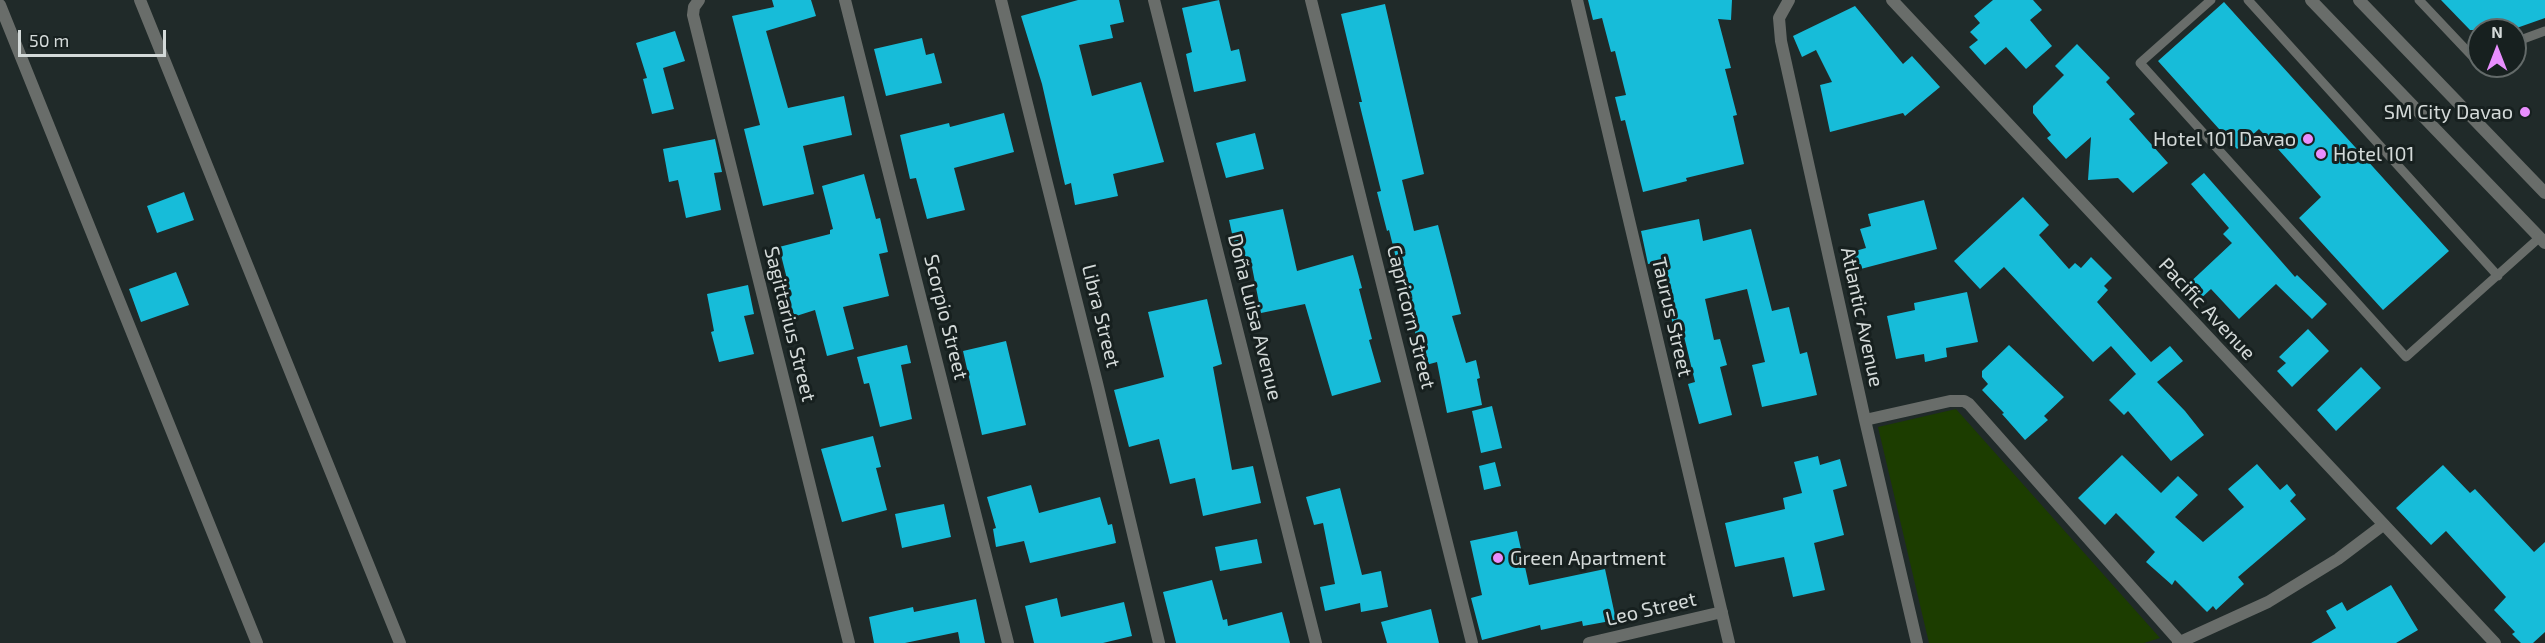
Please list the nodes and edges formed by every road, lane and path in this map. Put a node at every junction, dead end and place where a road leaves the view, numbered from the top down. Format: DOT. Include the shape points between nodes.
graph roads {
  1 [pos="140,0"];
  2 [pos="699,0"];
  3 [pos="845,0"];
  4 [pos="1002,0"];
  5 [pos="1154,0"];
  6 [pos="1311,0"];
  7 [pos="1577,0"];
  8 [pos="1789,0"];
  9 [pos="1892,0"];
  10 [pos="2211,0"];
  11 [pos="2248,0"];
  12 [pos="2312,0"];
  13 [pos="2359,0"];
  14 [pos="2419,0"];
  15 [pos="0,5"];
  16 [pos="2545,31"];
  17 [pos="2527,38"];
  18 [pos="2467,52"];
  19 [pos="2545,193"];
  20 [pos="2543,238"];
  21 [pos="2498,276"];
  22 [pos="1865,420"];
  23 [pos="2383,525"];
  24 [pos="1722,612"];
  25 [pos="257,643"];
  26 [pos="400,643"];
  27 [pos="849,643"];
  28 [pos="1008,643"];
  29 [pos="1159,643"];
  30 [pos="1316,643"];
  31 [pos="1472,643"];
  32 [pos="1589,643"];
  33 [pos="1729,643"];
  34 [pos="1917,643"];
  35 [pos="2179,643"];
  36 [pos="2495,643"];
  1 -- 26 [label="street"];
  2 -- 27 [label="street, Sagittarius Street" via="693,15"];
  3 -- 28 [label="street, Scorpio Street"];
  4 -- 29 [label="street, Libra Street"];
  5 -- 30 [label="street, Doña Luisa Avenue"];
  6 -- 31 [label="street, Capricorn Street"];
  7 -- 24 [label="street, Taurus Street"];
  8 -- 22 [label="street, Atlantic Avenue" via="1779,18 1781,41"];
  9 -- 23 [label="street, Pacific Avenue"];
  10 -- 21 [label="lane" via="2140,63 2406,357"];
  11 -- 21 [label="lane"];
  12 -- 20 [label="street"];
  13 -- 19 [label="street"];
  14 -- 18 [label="lane"];
  15 -- 25 [label="street"];
  16 -- 17 [label="lane"];
  20 -- 21 [label="lane"];
  22 -- 34 [label="street, Atlantic Avenue"];
  22 -- 35 [label="street" via="1950,401 1969,404"];
  23 -- 35 [label="street" via="2338,559 2268,602"];
  23 -- 36 [label="street, Pacific Avenue"];
  24 -- 32 [label="street, Leo Street"];
  24 -- 33 [label="street, Taurus Street"];
}
